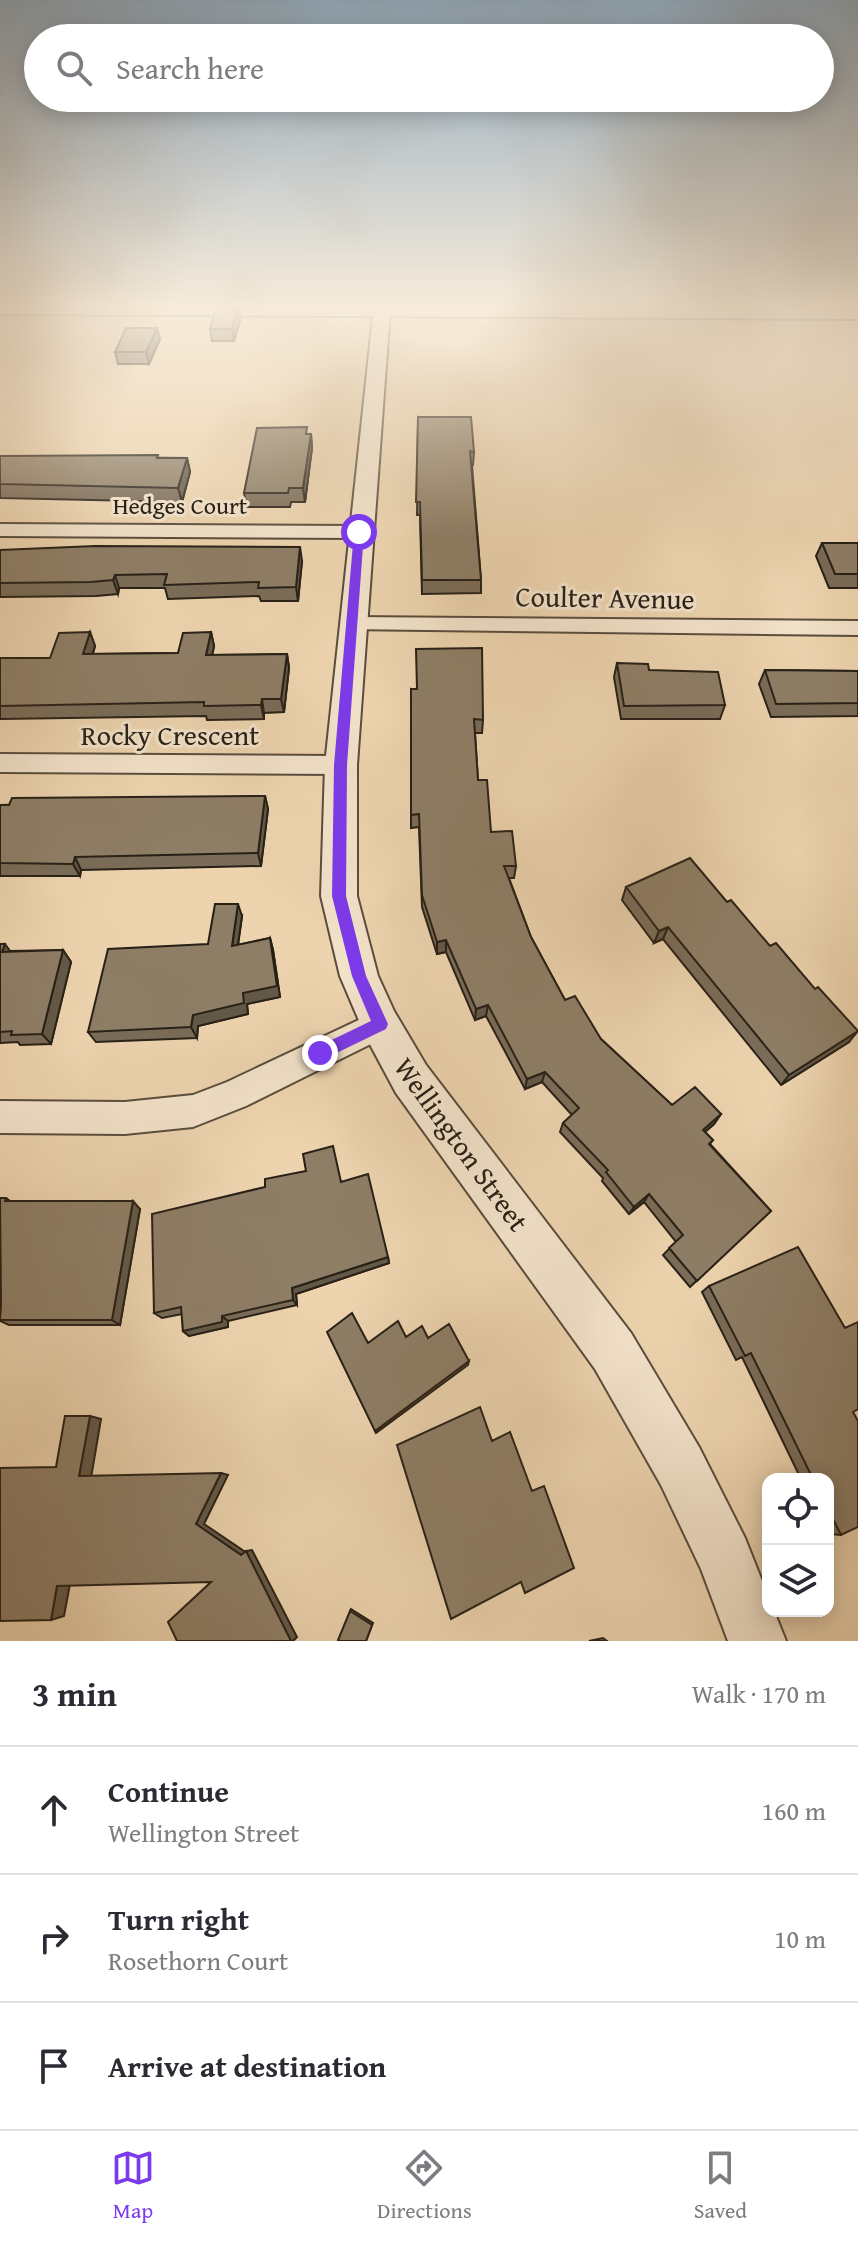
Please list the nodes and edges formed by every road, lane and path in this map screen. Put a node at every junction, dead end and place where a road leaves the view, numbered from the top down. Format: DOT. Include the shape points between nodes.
graph roads {
  1 [pos="374,384"];
  2 [pos="0,530"];
  3 [pos="359,532"];
  4 [pos="352,624"];
  5 [pos="858,628"];
  6 [pos="0,763"];
  7 [pos="341,765"];
  8 [pos="380,1024"];
  9 [pos="0,1117"];
  10 [pos="757,1641"];
  1 -- 3 [label="street, Wellington Street"];
  2 -- 3 [label="street, Hedges Court"];
  3 -- 4 [label="street, Wellington Street"];
  4 -- 5 [label="street, Coulter Avenue"];
  4 -- 7 [label="street, Wellington Street"];
  6 -- 7 [label="street, Rocky Crescent"];
  7 -- 8 [label="street, Wellington Street" via="339,896 359,976"];
  8 -- 9 [label="street" via="193,1111 125,1118"];
  8 -- 10 [label="street, Wellington Street" via="411,1079 613,1351 686,1479 725,1558"];
}
